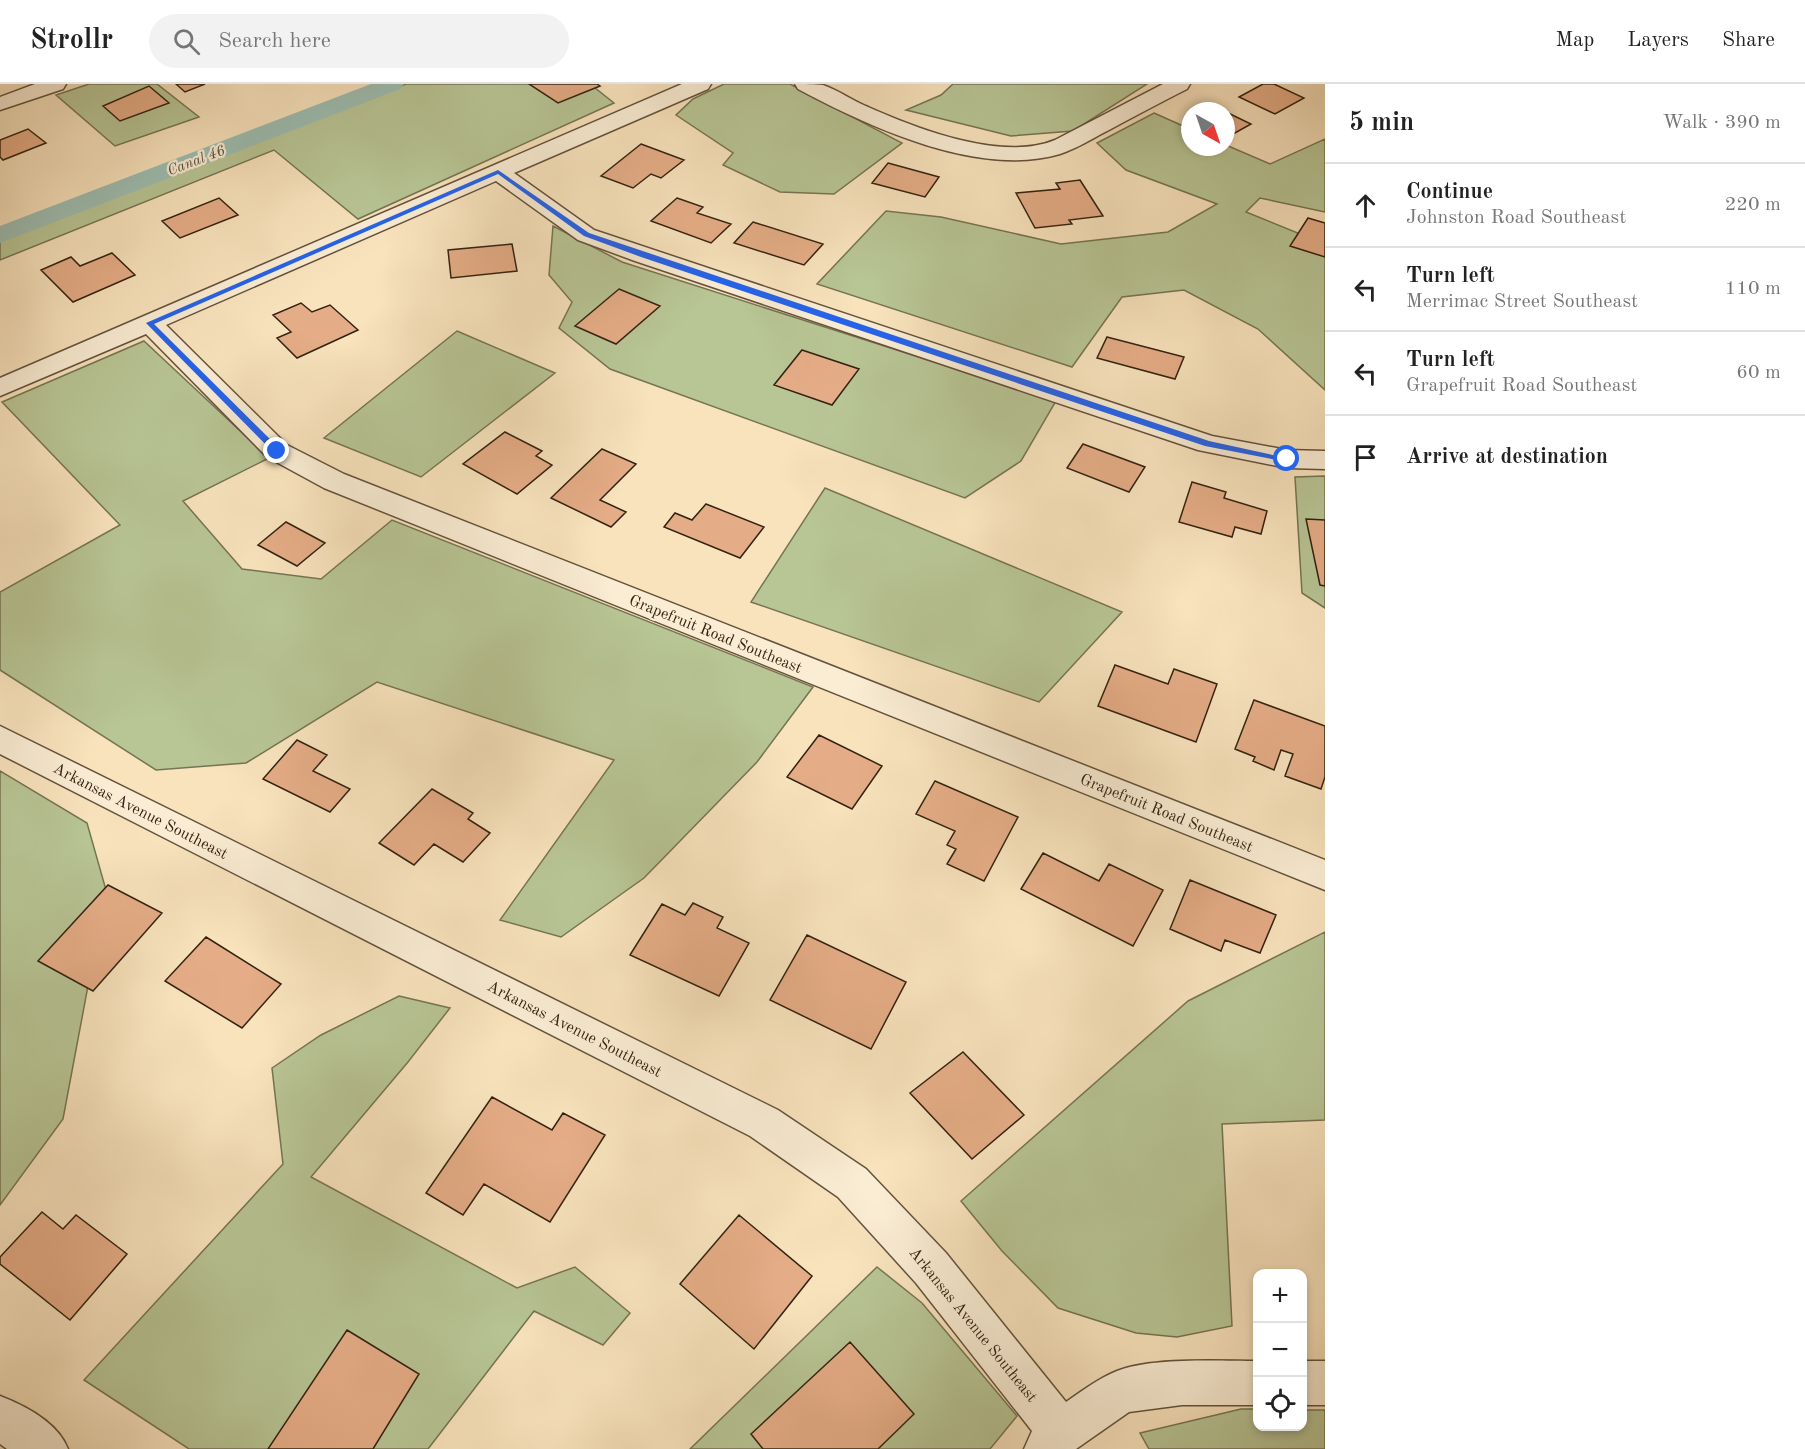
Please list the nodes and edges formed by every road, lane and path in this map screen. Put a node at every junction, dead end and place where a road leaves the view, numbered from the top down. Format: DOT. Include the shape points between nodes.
graph roads {
  1 [pos="55,84"];
  2 [pos="700,84"];
  3 [pos="806,84"];
  4 [pos="1179,84"];
  5 [pos="0,104"];
  6 [pos="498,172"];
  7 [pos="150,323"];
  8 [pos="0,388"];
  9 [pos="1325,459"];
  10 [pos="0,739"];
  11 [pos="1325,875"];
  12 [pos="1253,1383"];
  13 [pos="1307,1383"];
  14 [pos="1325,1383"];
  15 [pos="0,1418"];
  16 [pos="1054,1441"];
  17 [pos="46,1449"];
  1 -- 5 [label="street"];
  2 -- 6 [label="street"];
  3 -- 4 [label="street" via="847,107 901,127 985,150 1020,153 1046,151 1070,141"];
  6 -- 7 [label="street"];
  6 -- 9 [label="street" via="586,235 644,256 1208,444 1287,459"];
  7 -- 8 [label="street"];
  7 -- 11 [label="street, Grapefruit Road Southeast" via="277,451 334,481"];
  10 -- 16 [label="street, Arkansas Avenue Southeast" via="764,1123 852,1182 930,1268"];
  12 -- 16 [label="street" via="1182,1383 1121,1392"];
  13 -- 14 [label="street"];
  15 -- 17 [label="street"];
}
